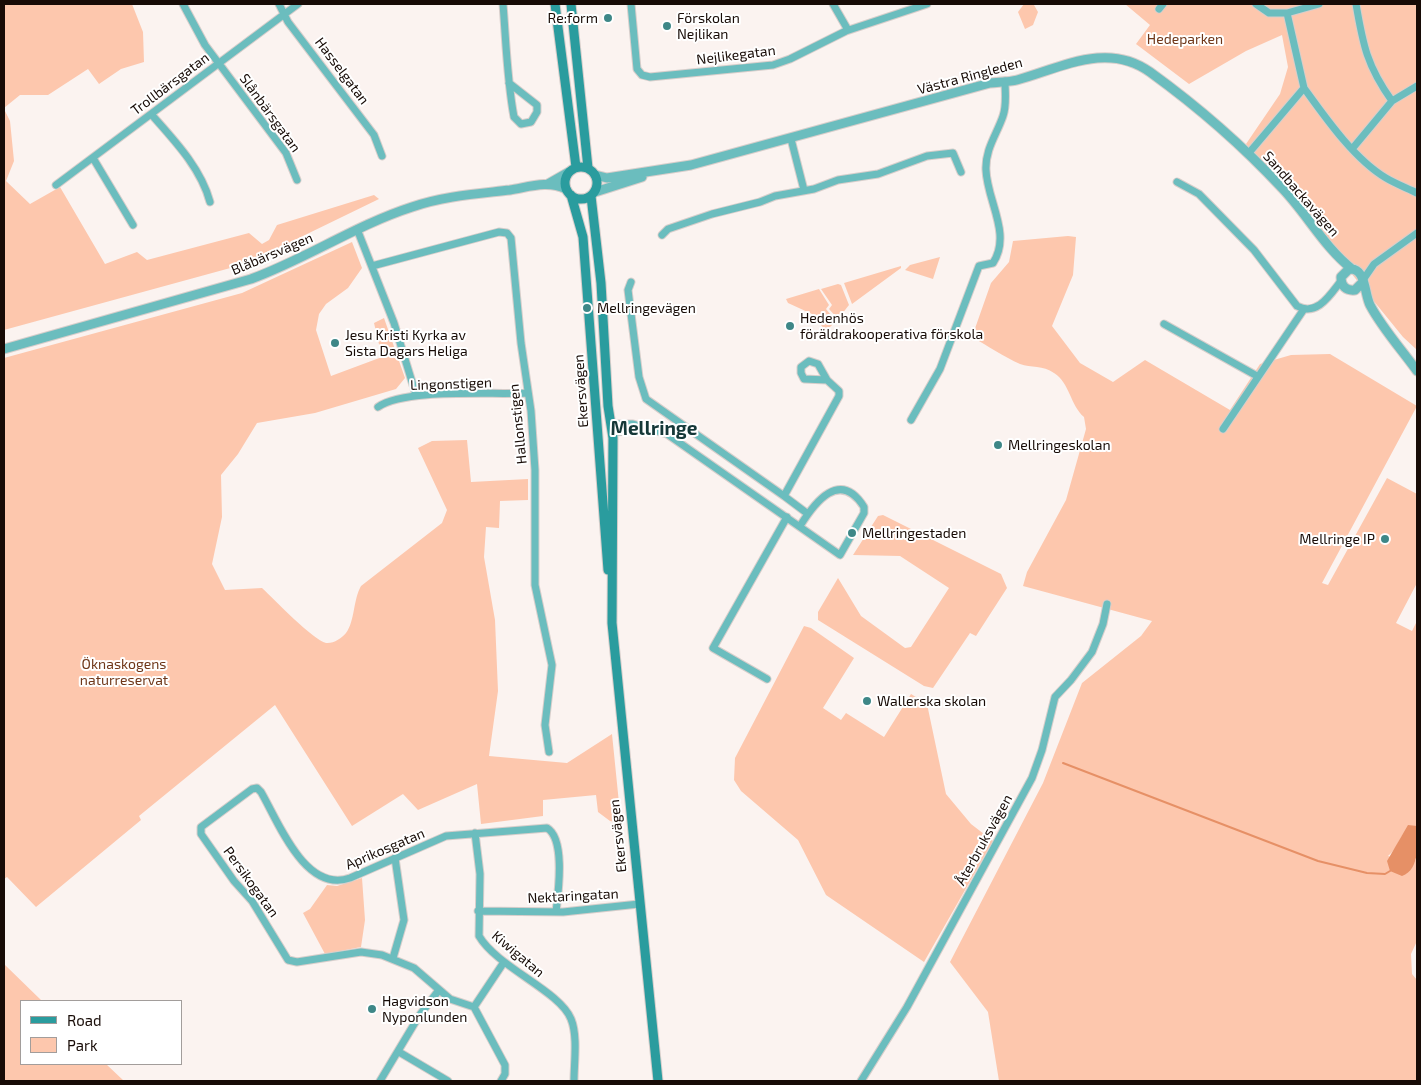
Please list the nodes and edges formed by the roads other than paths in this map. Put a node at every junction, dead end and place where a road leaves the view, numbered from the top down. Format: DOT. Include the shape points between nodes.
graph roads {
  1 [pos="183,4"];
  2 [pos="278,4"];
  3 [pos="298,4"];
  4 [pos="503,4"];
  5 [pos="555,4"];
  6 [pos="570,4"];
  7 [pos="631,4"];
  8 [pos="833,4"];
  9 [pos="927,4"];
  10 [pos="1256,4"];
  11 [pos="1319,4"];
  12 [pos="1356,4"];
  13 [pos="285,13"];
  14 [pos="1287,13"];
  15 [pos="848,30"];
  16 [pos="218,63"];
  17 [pos="1005,81"];
  18 [pos="509,83"];
  19 [pos="1417,86"];
  20 [pos="1304,88"];
  21 [pos="1392,101"];
  22 [pos="151,114"];
  23 [pos="1224,132"];
  24 [pos="791,138"];
  25 [pos="1352,149"];
  26 [pos="1248,154"];
  27 [pos="382,156"];
  28 [pos="93,158"];
  29 [pos="572,169"];
  30 [pos="592,171"];
  31 [pos="962,172"];
  32 [pos="633,176"];
  33 [pos="297,180"];
  34 [pos="1176,182"];
  35 [pos="548,184"];
  36 [pos="56,185"];
  37 [pos="804,190"];
  38 [pos="568,192"];
  39 [pos="1417,193"];
  40 [pos="593,194"];
  41 [pos="210,202"];
  42 [pos="133,225"];
  43 [pos="357,229"];
  44 [pos="1417,233"];
  45 [pos="662,235"];
  46 [pos="1334,255"];
  47 [pos="1374,264"];
  48 [pos="372,266"];
  49 [pos="1354,269"];
  50 [pos="1341,279"];
  51 [pos="631,282"];
  52 [pos="1362,282"];
  53 [pos="1349,290"];
  54 [pos="1329,297"];
  55 [pos="1370,305"];
  56 [pos="1304,310"];
  57 [pos="1164,324"];
  58 [pos="4,349"];
  59 [pos="1417,371"];
  60 [pos="1257,376"];
  61 [pos="827,380"];
  62 [pos="528,393"];
  63 [pos="416,395"];
  64 [pos="378,407"];
  65 [pos="911,420"];
  66 [pos="611,428"];
  67 [pos="598,429"];
  68 [pos="1223,429"];
  69 [pos="784,496"];
  70 [pos="808,514"];
  71 [pos="787,517"];
  72 [pos="800,526"];
  73 [pos="611,587"];
  74 [pos="1107,604"];
  75 [pos="767,679"];
  76 [pos="549,752"];
  77 [pos="202,825"];
  78 [pos="475,833"];
  79 [pos="395,858"];
  80 [pos="639,904"];
  81 [pos="478,910"];
  82 [pos="556,912"];
  83 [pos="393,958"];
  84 [pos="504,962"];
  85 [pos="439,990"];
  86 [pos="474,1007"];
  87 [pos="399,1052"];
  88 [pos="380,1081"];
  89 [pos="448,1081"];
  90 [pos="501,1081"];
  91 [pos="574,1081"];
  92 [pos="658,1081"];
  93 [pos="861,1081"];
  1 -- 16 [label="street, Slånbärsgatan" via="196,31"];
  2 -- 13 [label="street, Hasselgatan"];
  3 -- 13 [label="street, Trollbärsgatan"];
  4 -- 18 [label="street"];
  5 -- 29 [label="main road"];
  6 -- 30 [label="main road"];
  7 -- 15 [label="street, Nejlikegatan" via="637,69 646,77 773,64"];
  8 -- 15 [label="street"];
  9 -- 15 [label="street, Nejlikegatan"];
  10 -- 14 [label="street" via="1269,14"];
  11 -- 14 [label="street"];
  12 -- 21 [label="street" via="1365,53"];
  13 -- 16 [label="street, Trollbärsgatan"];
  13 -- 27 [label="street, Hasselgatan" via="288,22 374,135"];
  14 -- 20 [label="street"];
  16 -- 22 [label="street, Trollbärsgatan"];
  16 -- 33 [label="street, Slånbärsgatan" via="286,153"];
  17 -- 23 [label="street, Västra Ringleden" via="1015,81 1042,70 1090,58 1122,58 1150,72"];
  17 -- 24 [label="street, Västra Ringleden"];
  17 -- 65 [label="street" via="1005,109 992,141 986,168 1000,234 999,248 993,263 979,266 940,370"];
  18 -- 18 [label="street" via="537,105 531,122 521,124 514,117"];
  19 -- 21 [label="street"];
  20 -- 25 [label="street"];
  20 -- 26 [label="street"];
  21 -- 25 [label="street"];
  22 -- 28 [label="street, Trollbärsgatan"];
  22 -- 41 [label="street" via="203,181"];
  23 -- 26 [label="street, Sandbackavägen"];
  24 -- 32 [label="street, Västra Ringleden"];
  24 -- 37 [label="street"];
  25 -- 39 [label="street" via="1385,178"];
  26 -- 46 [label="street, Sandbackavägen" via="1301,210"];
  28 -- 36 [label="street, Trollbärsgatan"];
  28 -- 42 [label="street"];
  29 -- 30 [label="main road"];
  29 -- 35 [label="street, Blåbärsvägen"];
  29 -- 38 [label="main road" via="565,180"];
  30 -- 32 [label="street, Västra Ringleden" via="607,178"];
  30 -- 40 [label="main road" via="598,182"];
  31 -- 37 [label="street" via="955,155 946,153 910,161 878,174 838,180"];
  32 -- 40 [label="street, Västra Ringleden"];
  34 -- 56 [label="street" via="1199,194 1254,250 1297,306"];
  35 -- 38 [label="street, Blåbärsvägen"];
  35 -- 43 [label="street, Blåbärsvägen" via="434,201"];
  37 -- 45 [label="street" via="712,214 668,229"];
  38 -- 40 [label="main road" via="583,199"];
  38 -- 67 [label="main road, Ekersvägen" via="583,237"];
  40 -- 66 [label="main road, Ekersvägen"];
  43 -- 48 [label="street"];
  43 -- 58 [label="street, Blåbärsvägen" via="251,279"];
  44 -- 47 [label="street"];
  46 -- 49 [label="street, Sandbackavägen"];
  46 -- 50 [label="street, Sandbackavägen"];
  47 -- 49 [label="street"];
  47 -- 52 [label="street"];
  48 -- 62 [label="street, Hallonstigen" via="499,232 506,233 511,238"];
  48 -- 63 [label="street"];
  49 -- 50 [label="street" via="1346,271"];
  49 -- 52 [label="street" via="1361,273"];
  50 -- 53 [label="street"];
  50 -- 54 [label="street"];
  51 -- 69 [label="street" via="628,290 639,377 646,399"];
  52 -- 53 [label="street" via="1358,288"];
  52 -- 55 [label="street"];
  53 -- 54 [label="street"];
  53 -- 55 [label="street"];
  54 -- 56 [label="street" via="1313,309"];
  55 -- 59 [label="street"];
  56 -- 60 [label="street"];
  57 -- 60 [label="street"];
  60 -- 68 [label="street"];
  61 -- 69 [label="street" via="835,386 839,396"];
  62 -- 63 [label="street, Lingonstigen"];
  62 -- 76 [label="street, Hallonstigen" via="535,470 535,585 552,665 545,725"];
  63 -- 64 [label="street, Lingonstigen" via="393,399"];
  66 -- 67 [label="main road"];
  66 -- 71 [label="street" via="633,424 667,434"];
  66 -- 73 [label="main road, Ekersvägen"];
  67 -- 73 [label="main road, Ekersvägen" via="605,551"];
  69 -- 70 [label="street"];
  70 -- 72 [label="street"];
  70 -- 72 [label="street" via="820,498 840,490 851,492 864,507 864,513 840,556"];
  71 -- 72 [label="street"];
  71 -- 75 [label="street" via="713,648"];
  73 -- 80 [label="main road, Ekersvägen"];
  74 -- 93 [label="street, Återbruksvägen" via="1092,652 1055,696 1032,778"];
  77 -- 79 [label="street, Aprikosgatan" via="257,788 297,856 319,876 345,879"];
  77 -- 83 [label="street, Persikogatan" via="201,834 234,881 252,900 288,960 297,962 361,952"];
  78 -- 79 [label="street, Aprikosgatan" via="446,836"];
  78 -- 81 [label="street, Kiwigatan" via="480,874"];
  78 -- 82 [label="street, Aprikosgatan" via="551,830 561,866"];
  79 -- 83 [label="street" via="404,920"];
  80 -- 82 [label="street, Nektaringatan"];
  80 -- 92 [label="main road, Ekersvägen"];
  81 -- 82 [label="street, Nektaringatan"];
  81 -- 84 [label="street, Kiwigatan" via="479,936"];
  83 -- 85 [label="street, Persikogatan" via="414,968"];
  84 -- 86 [label="street"];
  84 -- 91 [label="street, Kiwigatan" via="568,1014 573,1030"];
  85 -- 86 [label="street, Persikogatan" via="450,999"];
  85 -- 87 [label="street" via="419,1016"];
  86 -- 90 [label="street" via="505,1065"];
  87 -- 88 [label="street"];
  87 -- 89 [label="street"];
}
